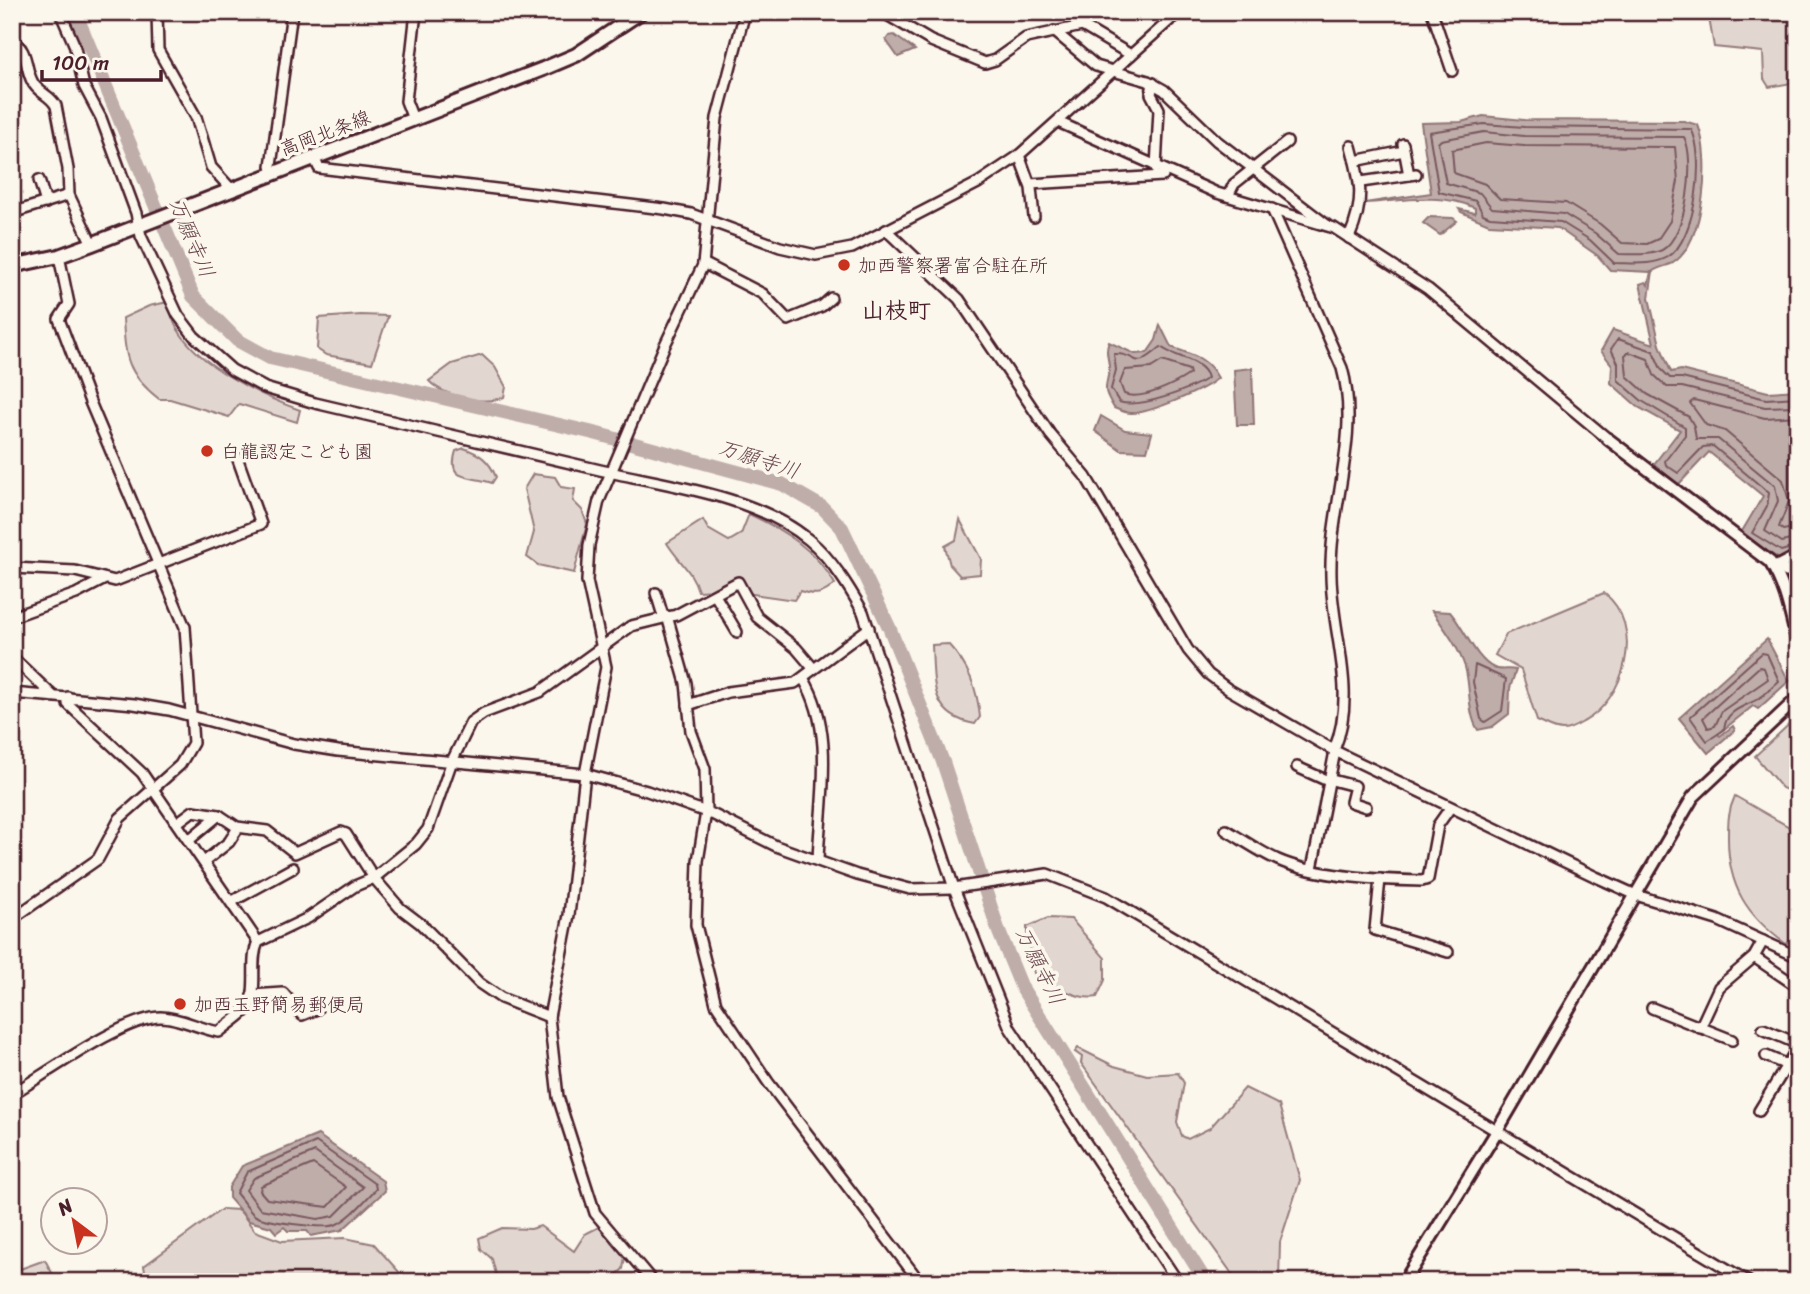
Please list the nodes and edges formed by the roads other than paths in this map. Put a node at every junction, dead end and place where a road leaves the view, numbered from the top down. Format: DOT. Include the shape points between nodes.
graph roads {
  1 [pos="60,12"];
  2 [pos="157,12"];
  3 [pos="292,12"];
  4 [pos="416,12"];
  5 [pos="641,12"];
  6 [pos="745,12"];
  7 [pos="882,12"];
  8 [pos="1179,12"];
  9 [pos="1432,12"];
  10 [pos="1054,31"];
  11 [pos="12,41"];
  12 [pos="1131,55"];
  13 [pos="1112,71"];
  14 [pos="1451,71"];
  15 [pos="1153,83"];
  16 [pos="413,119"];
  17 [pos="1058,122"];
  18 [pos="1287,142"];
  19 [pos="1351,146"];
  20 [pos="1019,155"];
  21 [pos="314,158"];
  22 [pos="1355,161"];
  23 [pos="1160,169"];
  24 [pos="1253,169"];
  25 [pos="273,174"];
  26 [pos="39,180"];
  27 [pos="1360,182"];
  28 [pos="1030,184"];
  29 [pos="232,190"];
  30 [pos="69,195"];
  31 [pos="1228,196"];
  32 [pos="46,203"];
  33 [pos="1272,209"];
  34 [pos="12,212"];
  35 [pos="1034,218"];
  36 [pos="709,221"];
  37 [pos="141,226"];
  38 [pos="1327,226"];
  39 [pos="886,230"];
  40 [pos="1349,238"];
  41 [pos="92,244"];
  42 [pos="60,256"];
  43 [pos="704,263"];
  44 [pos="12,266"];
  45 [pos="831,298"];
  46 [pos="1608,439"];
  47 [pos="237,457"];
  48 [pos="612,471"];
  49 [pos="1798,555"];
  50 [pos="157,564"];
  51 [pos="1777,566"];
  52 [pos="12,568"];
  53 [pos="1798,573"];
  54 [pos="105,579"];
  55 [pos="656,593"];
  56 [pos="715,595"];
  57 [pos="665,616"];
  58 [pos="12,617"];
  59 [pos="869,628"];
  60 [pos="737,632"];
  61 [pos="1798,644"];
  62 [pos="601,648"];
  63 [pos="12,657"];
  64 [pos="813,668"];
  65 [pos="803,678"];
  66 [pos="12,693"];
  67 [pos="52,695"];
  68 [pos="68,697"];
  69 [pos="1798,698"];
  70 [pos="688,705"];
  71 [pos="191,716"];
  72 [pos="1335,751"];
  73 [pos="452,761"];
  74 [pos="1297,767"];
  75 [pos="585,774"];
  76 [pos="1328,780"];
  77 [pos="153,790"];
  78 [pos="1366,807"];
  79 [pos="1450,808"];
  80 [pos="706,812"];
  81 [pos="219,815"];
  82 [pos="177,823"];
  83 [pos="237,828"];
  84 [pos="1226,830"];
  85 [pos="189,840"];
  86 [pos="818,860"];
  87 [pos="204,862"];
  88 [pos="293,867"];
  89 [pos="1312,869"];
  90 [pos="374,878"];
  91 [pos="1380,879"];
  92 [pos="956,888"];
  93 [pos="1636,895"];
  94 [pos="231,902"];
  95 [pos="12,919"];
  96 [pos="1763,941"];
  97 [pos="258,942"];
  98 [pos="1448,952"];
  99 [pos="1754,957"];
  100 [pos="1798,957"];
  101 [pos="1798,986"];
  102 [pos="252,995"];
  103 [pos="1652,1007"];
  104 [pos="317,1009"];
  105 [pos="549,1017"];
  106 [pos="1700,1028"];
  107 [pos="1763,1029"];
  108 [pos="1732,1041"];
  109 [pos="1798,1046"];
  110 [pos="1766,1056"];
  111 [pos="1787,1065"];
  112 [pos="12,1094"];
  113 [pos="1759,1111"];
  114 [pos="1497,1131"];
  115 [pos="653,1282"];
  116 [pos="920,1282"];
  117 [pos="1178,1282"];
  118 [pos="1404,1282"];
  119 [pos="1749,1282"];
  1 -- 37 [label="street" via="84,86 101,118"];
  2 -- 29 [label="street" via="158,50 196,117 211,167"];
  3 -- 25 [label="street"];
  4 -- 16 [label="street" via="406,101"];
  5 -- 16 [label="main road, 高岡北条線" via="576,55"];
  6 -- 36 [label="street" via="717,118"];
  7 -- 10 [label="street" via="931,41 985,63 1026,38"];
  8 -- 12 [label="street"];
  9 -- 14 [label="street"];
  10 -- 12 [label="street" via="1082,26"];
  10 -- 13 [label="street" via="1084,59"];
  11 -- 30 [label="street" via="24,52 33,85 52,98 55,106"];
  12 -- 13 [label="street"];
  13 -- 15 [label="street"];
  13 -- 17 [label="street"];
  15 -- 23 [label="street" via="1151,94 1159,109"];
  15 -- 24 [label="street"];
  16 -- 21 [label="main road, 高岡北条線"];
  17 -- 20 [label="street"];
  17 -- 23 [label="street"];
  18 -- 24 [label="street"];
  19 -- 22 [label="street"];
  20 -- 28 [label="street"];
  20 -- 39 [label="street" via="978,183"];
  21 -- 25 [label="main road, 高岡北条線"];
  21 -- 36 [label="street" via="319,168 664,209"];
  22 -- 27 [label="street"];
  22 -- 27 [label="street" via="1404,148 1413,174"];
  23 -- 28 [label="street" via="1163,176"];
  23 -- 31 [label="street"];
  24 -- 31 [label="street" via="1234,184"];
  24 -- 38 [label="street"];
  25 -- 29 [label="main road, 高岡北条線"];
  26 -- 32 [label="street"];
  27 -- 40 [label="street" via="1359,214"];
  28 -- 35 [label="street"];
  29 -- 37 [label="main road, 高岡北条線"];
  30 -- 32 [label="street"];
  30 -- 41 [label="street"];
  31 -- 33 [label="street"];
  32 -- 34 [label="street"];
  33 -- 38 [label="street"];
  33 -- 72 [label="street" via="1348,387 1347,439 1331,573 1346,687 1344,721"];
  36 -- 39 [label="street" via="816,255 852,248"];
  36 -- 43 [label="street"];
  37 -- 41 [label="main road, 高岡北条線"];
  37 -- 48 [label="street" via="170,302 186,326 222,363 254,382 315,403"];
  38 -- 40 [label="street"];
  39 -- 72 [label="street" via="959,299 1050,434 1086,477 1197,663 1228,689"];
  40 -- 46 [label="street" via="1428,289"];
  41 -- 42 [label="main road, 高岡北条線"];
  42 -- 44 [label="main road, 高岡北条線"];
  42 -- 50 [label="street" via="69,304 59,319"];
  43 -- 45 [label="street" via="763,294 788,320"];
  43 -- 48 [label="street"];
  46 -- 51 [label="street"];
  47 -- 50 [label="street" via="261,524"];
  48 -- 59 [label="street" via="705,492 792,529 809,540 840,575"];
  48 -- 62 [label="street" via="599,501 589,545 587,581"];
  49 -- 51 [label="street"];
  50 -- 54 [label="street" via="115,581"];
  50 -- 71 [label="street" via="185,627"];
  51 -- 53 [label="street"];
  51 -- 61 [label="street"];
  52 -- 54 [label="street" via="75,571"];
  54 -- 58 [label="street"];
  55 -- 57 [label="street"];
  56 -- 57 [label="street"];
  56 -- 60 [label="street"];
  56 -- 64 [label="street" via="738,582 757,617 790,642"];
  57 -- 62 [label="street" via="631,626"];
  57 -- 70 [label="street" via="686,683"];
  59 -- 64 [label="street"];
  59 -- 92 [label="street"];
  62 -- 73 [label="street" via="540,692 471,722"];
  62 -- 75 [label="street" via="607,667"];
  63 -- 67 [label="street"];
  64 -- 65 [label="street"];
  65 -- 70 [label="street" via="728,692"];
  65 -- 86 [label="street" via="816,699 824,748"];
  66 -- 67 [label="street"];
  67 -- 68 [label="street"];
  68 -- 71 [label="street"];
  68 -- 77 [label="street" via="68,704 137,768"];
  69 -- 93 [label="street" via="1693,797"];
  70 -- 80 [label="street" via="691,732 705,769"];
  71 -- 73 [label="street" via="294,744"];
  71 -- 77 [label="street" via="193,743 188,753"];
  72 -- 76 [label="street"];
  72 -- 79 [label="street"];
  73 -- 75 [label="street"];
  73 -- 90 [label="street" via="428,830"];
  74 -- 76 [label="street"];
  75 -- 80 [label="street"];
  75 -- 105 [label="street" via="569,915"];
  76 -- 78 [label="street" via="1355,786 1351,802"];
  76 -- 89 [label="street"];
  77 -- 82 [label="street"];
  77 -- 95 [label="street" via="120,818 98,859"];
  79 -- 91 [label="street" via="1438,825 1428,879"];
  79 -- 93 [label="street"];
  80 -- 86 [label="street" via="749,835"];
  80 -- 116 [label="street" via="698,861 696,925 716,1004 768,1082"];
  81 -- 82 [label="street" via="193,811"];
  81 -- 83 [label="street"];
  81 -- 85 [label="street"];
  82 -- 85 [label="street"];
  83 -- 87 [label="street" via="229,842"];
  83 -- 90 [label="street" via="267,831 295,853 341,832"];
  84 -- 89 [label="street" via="1278,860"];
  85 -- 87 [label="street"];
  86 -- 92 [label="street" via="909,889"];
  87 -- 94 [label="street"];
  88 -- 94 [label="street"];
  89 -- 91 [label="street"];
  90 -- 97 [label="street"];
  90 -- 105 [label="street" via="479,983 501,998"];
  91 -- 98 [label="street" via="1375,930"];
  92 -- 114 [label="street" via="1047,874 1106,897"];
  92 -- 117 [label="street" via="1010,1028"];
  93 -- 96 [label="street" via="1717,920"];
  93 -- 114 [label="street"];
  94 -- 97 [label="street"];
  96 -- 99 [label="street"];
  96 -- 100 [label="street"];
  97 -- 102 [label="street"];
  99 -- 101 [label="street"];
  99 -- 106 [label="street" via="1719,987"];
  102 -- 104 [label="street" via="283,993 302,1015"];
  102 -- 112 [label="street" via="247,1009 219,1032 163,1017 147,1019"];
  103 -- 106 [label="street"];
  105 -- 115 [label="street" via="558,1097 595,1213"];
  106 -- 108 [label="street"];
  107 -- 109 [label="street"];
  109 -- 111 [label="street"];
  110 -- 111 [label="street"];
  111 -- 113 [label="street"];
  114 -- 118 [label="street"];
  114 -- 119 [label="street"];
}
